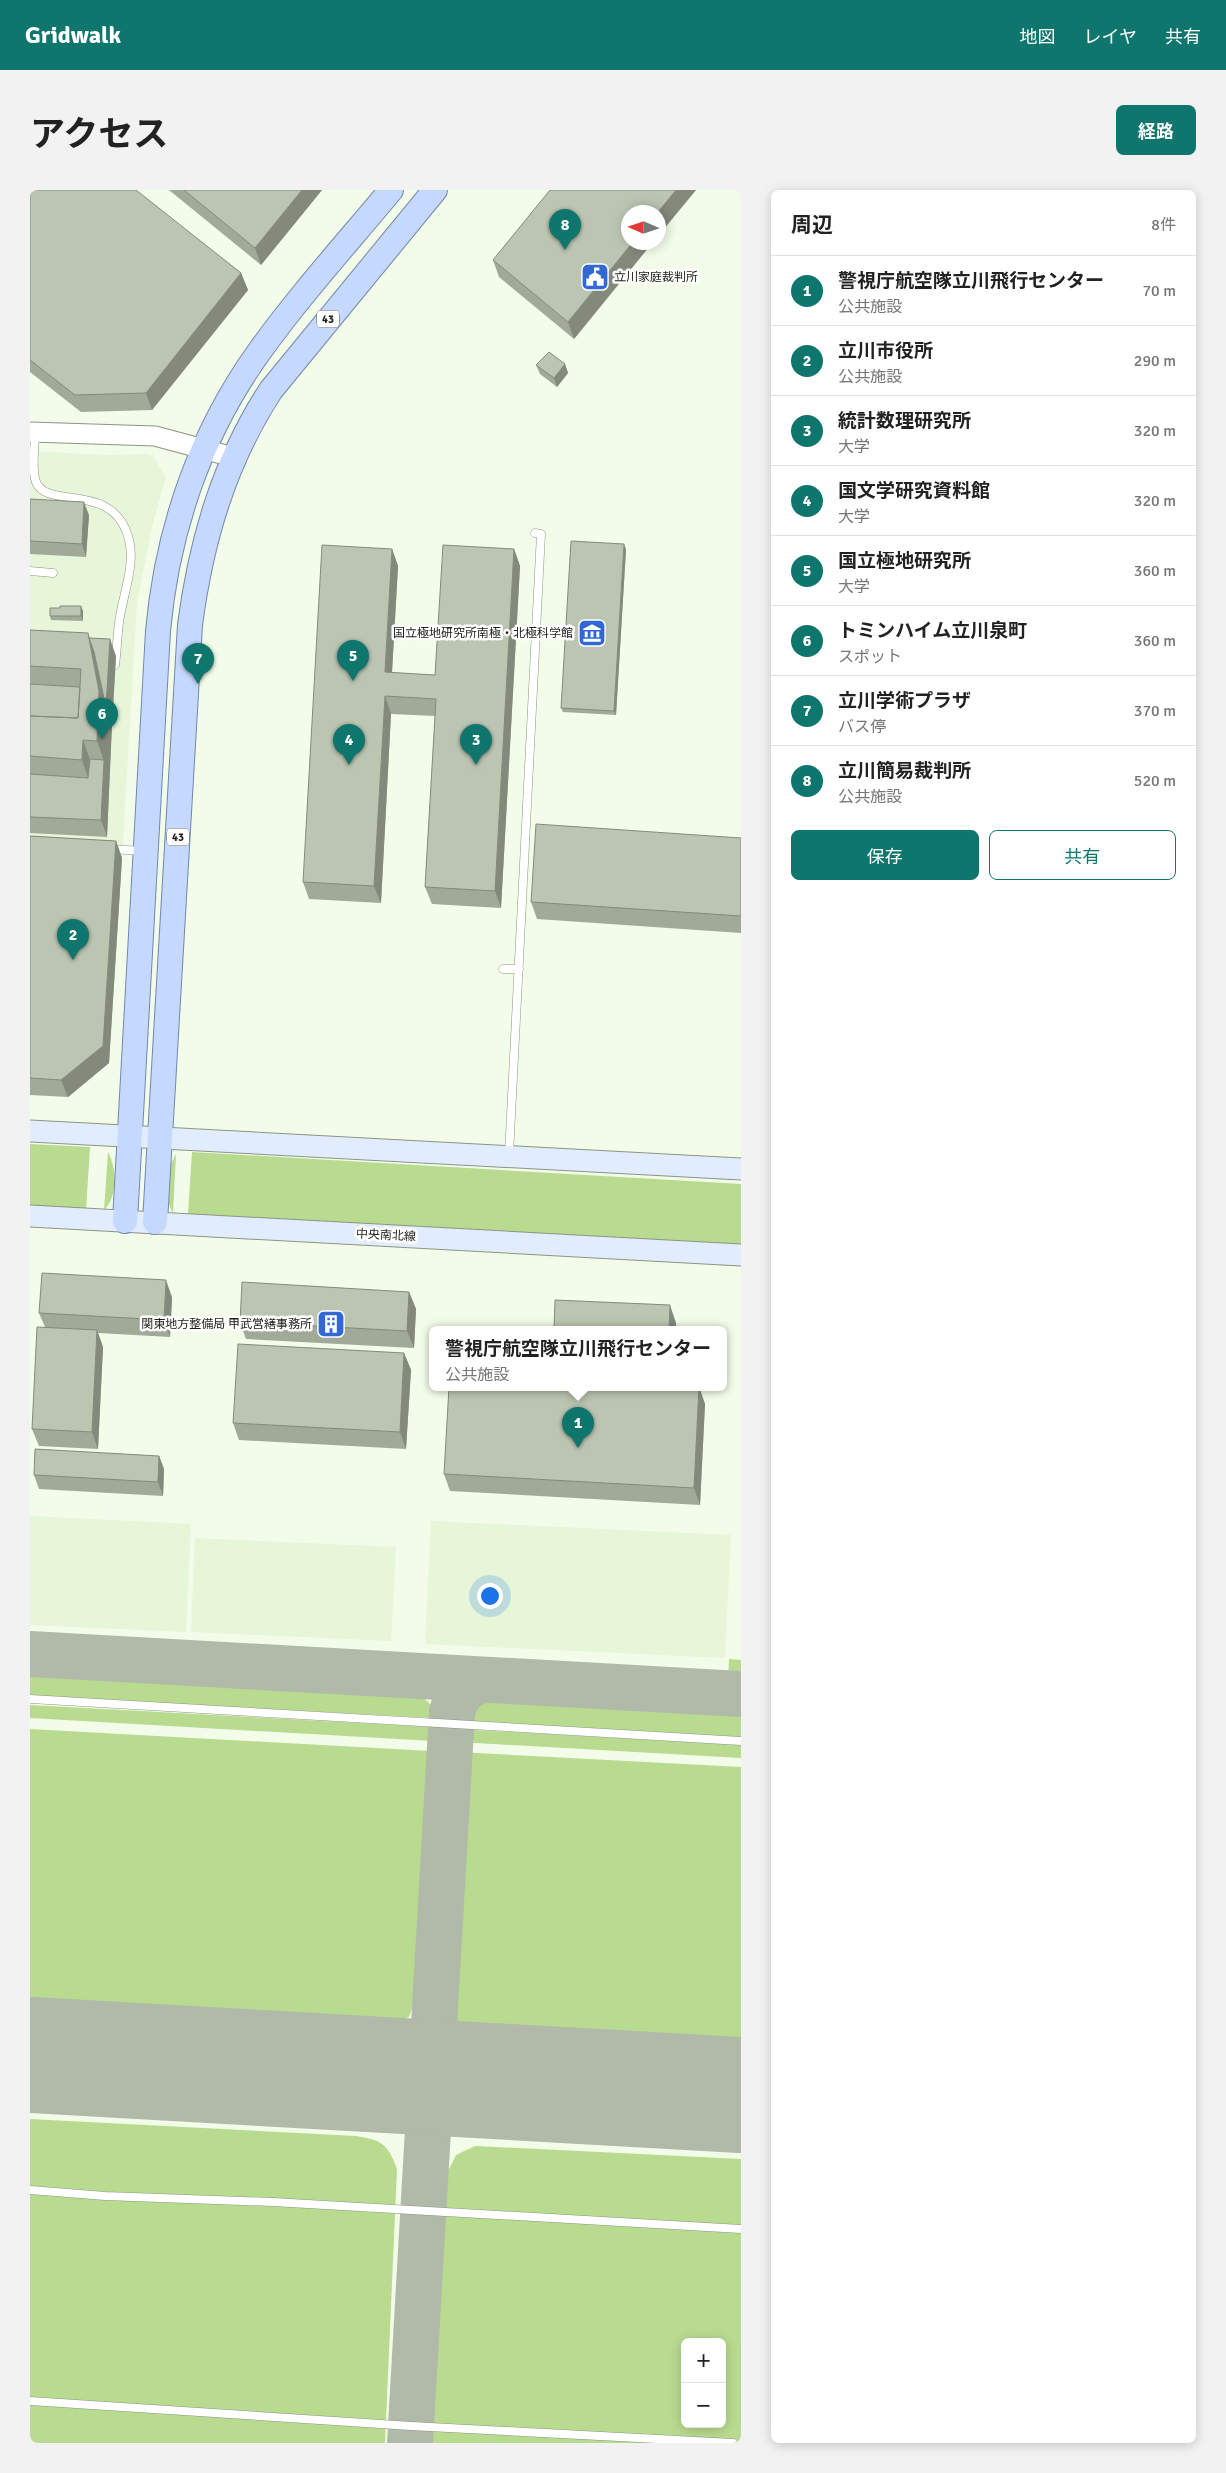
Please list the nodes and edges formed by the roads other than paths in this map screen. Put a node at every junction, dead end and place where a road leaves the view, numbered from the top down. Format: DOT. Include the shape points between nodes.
graph roads {
  1 [pos="391,190"];
  2 [pos="435,190"];
  3 [pos="33,432"];
  4 [pos="203,449"];
  5 [pos="233,457"];
  6 [pos="535,533"];
  7 [pos="30,572"];
  8 [pos="53,573"];
  9 [pos="114,673"];
  10 [pos="97,848"];
  11 [pos="146,851"];
  12 [pos="503,969"];
  13 [pos="519,969"];
  14 [pos="30,1131"];
  15 [pos="129,1137"];
  16 [pos="160,1138"];
  17 [pos="509,1156"];
  18 [pos="741,1169"];
  19 [pos="30,1216"];
  20 [pos="125,1221"];
  21 [pos="155,1222"];
  22 [pos="741,1256"];
  23 [pos="30,1699"];
  24 [pos="741,1741"];
  25 [pos="30,2190"];
  26 [pos="741,2229"];
  27 [pos="30,2401"];
  28 [pos="734,2443"];
  1 -- 4 [label="main road" via="259,352 227,402"];
  2 -- 5 [label="main road, 43" via="281,377 249,423"];
  3 -- 4 [label="street" via="155,436"];
  3 -- 9 [label="lane" via="34,472 41,490 50,495 90,499 102,504 123,525 128,537 130,554"];
  4 -- 5 [label="street"];
  4 -- 11 [label="main road" via="174,534 161,601"];
  5 -- 16 [label="main road, 43" via="200,559 190,625"];
  6 -- 13 [label="lane" via="542,534"];
  7 -- 8 [label="lane"];
  10 -- 11 [label="lane"];
  11 -- 15 [label="main road"];
  12 -- 13 [label="lane"];
  13 -- 17 [label="lane"];
  14 -- 15 [label="main road"];
  15 -- 16 [label="main road"];
  15 -- 20 [label="main road"];
  16 -- 17 [label="main road"];
  16 -- 21 [label="main road, 43"];
  17 -- 18 [label="main road"];
  19 -- 20 [label="main road, 中央南北線"];
  20 -- 21 [label="main road, 中央南北線"];
  21 -- 22 [label="main road, 中央南北線"];
  23 -- 24 [label="lane"];
  25 -- 26 [label="lane"];
  27 -- 28 [label="lane"];
}
